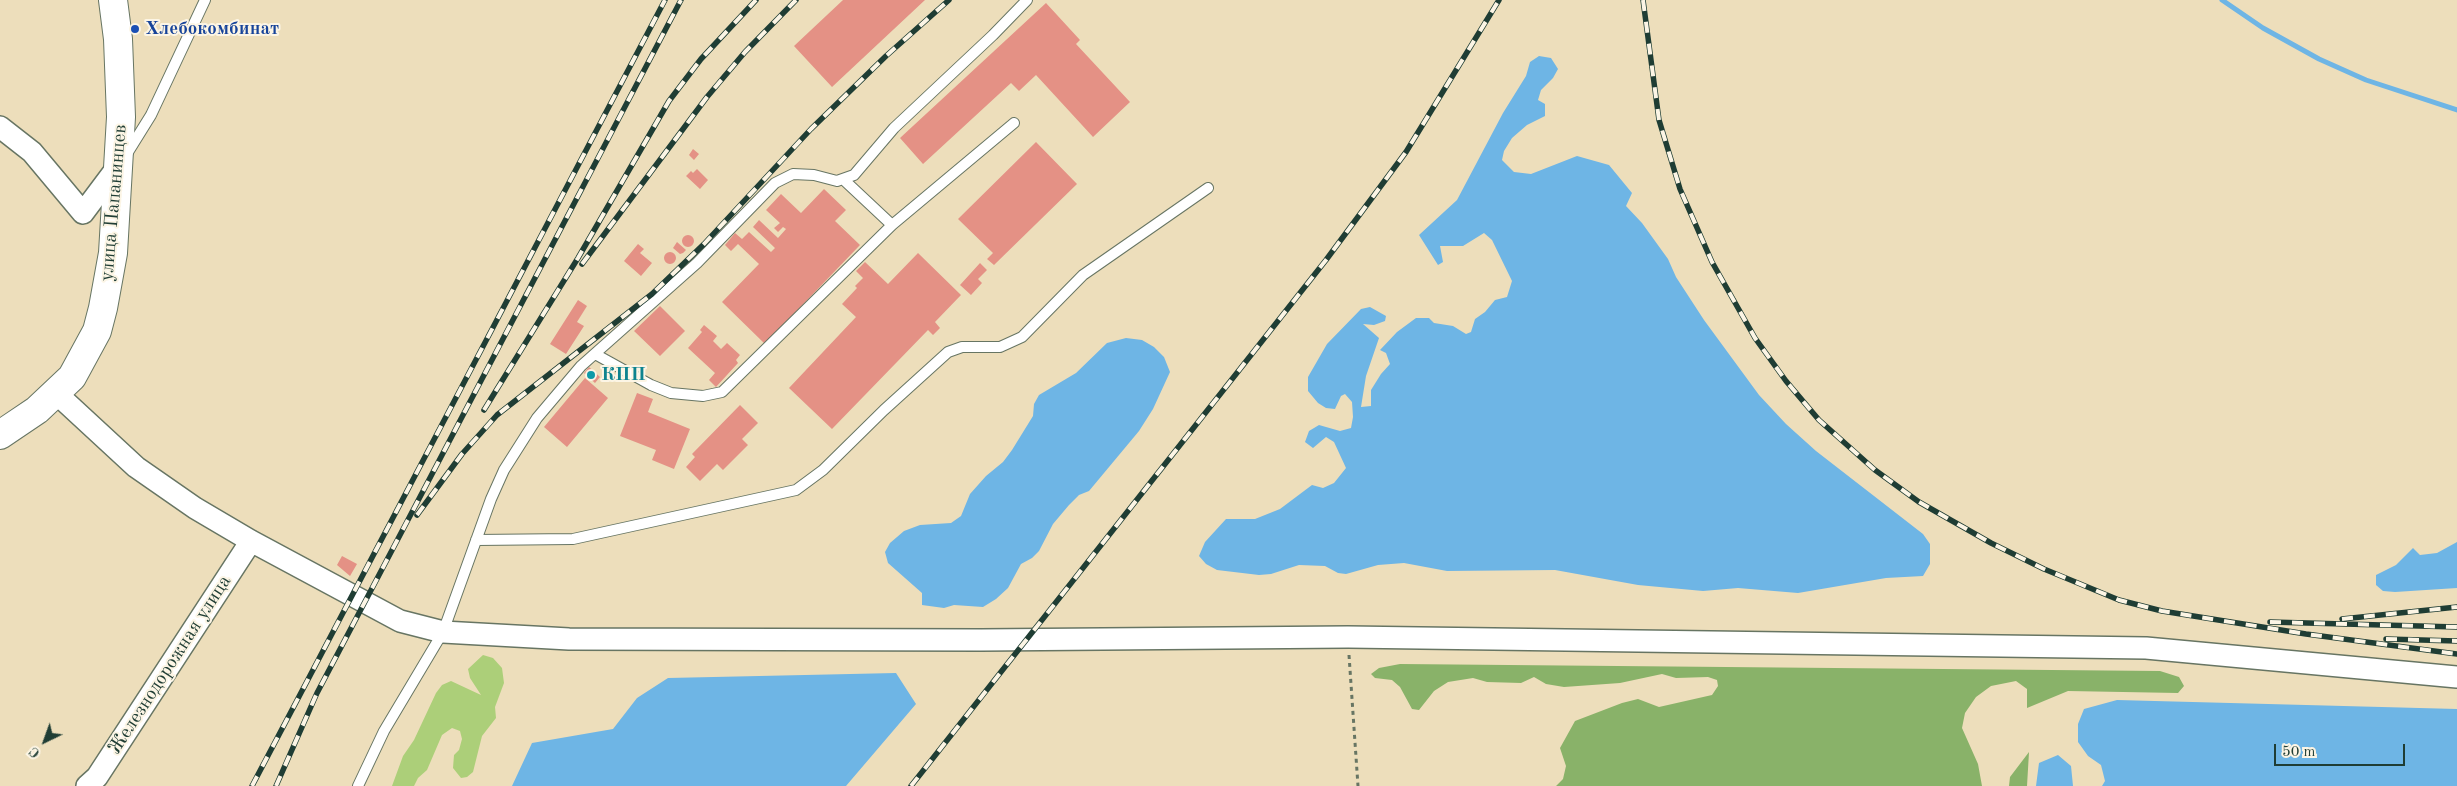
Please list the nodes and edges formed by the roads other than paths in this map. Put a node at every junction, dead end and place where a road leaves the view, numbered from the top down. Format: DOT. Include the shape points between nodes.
graph roads {
  1 [pos="113,0"];
  2 [pos="205,0"];
  3 [pos="1027,0"];
  4 [pos="1014,123"];
  5 [pos="0,127"];
  6 [pos="119,165"];
  7 [pos="844,180"];
  8 [pos="1208,188"];
  9 [pos="892,225"];
  10 [pos="595,354"];
  11 [pos="57,394"];
  12 [pos="0,435"];
  13 [pos="476,540"];
  14 [pos="251,541"];
  15 [pos="442,632"];
  16 [pos="2457,677"];
  17 [pos="87,786"];
  18 [pos="358,786"];
  1 -- 6 [label="main road, улица Папанинцев" via="121,117"];
  2 -- 6 [label="lane" via="152,115"];
  3 -- 7 [label="lane" via="894,128 854,175"];
  4 -- 9 [label="lane"];
  5 -- 6 [label="street" via="32,152 83,213"];
  6 -- 11 [label="main road, улица Папанинцев" via="113,254 97,332 72,377"];
  7 -- 9 [label="lane"];
  7 -- 10 [label="lane" via="804,174 785,177 775,183 692,268"];
  8 -- 13 [label="lane" via="1083,275 1022,337 1000,347 962,347 948,352 823,470 796,490 573,539"];
  9 -- 10 [label="lane" via="722,392 703,396 671,393"];
  10 -- 13 [label="lane" via="574,374 520,443 491,499"];
  11 -- 12 [label="main road, улица Папанинцев"];
  11 -- 14 [label="street" via="136,467"];
  13 -- 15 [label="lane"];
  14 -- 15 [label="street" via="400,621"];
  14 -- 17 [label="street, Железнодорожная улица" via="97,777"];
  15 -- 16 [label="street" via="569,639 1348,637 2146,648"];
  15 -- 18 [label="lane" via="384,732"];
}
